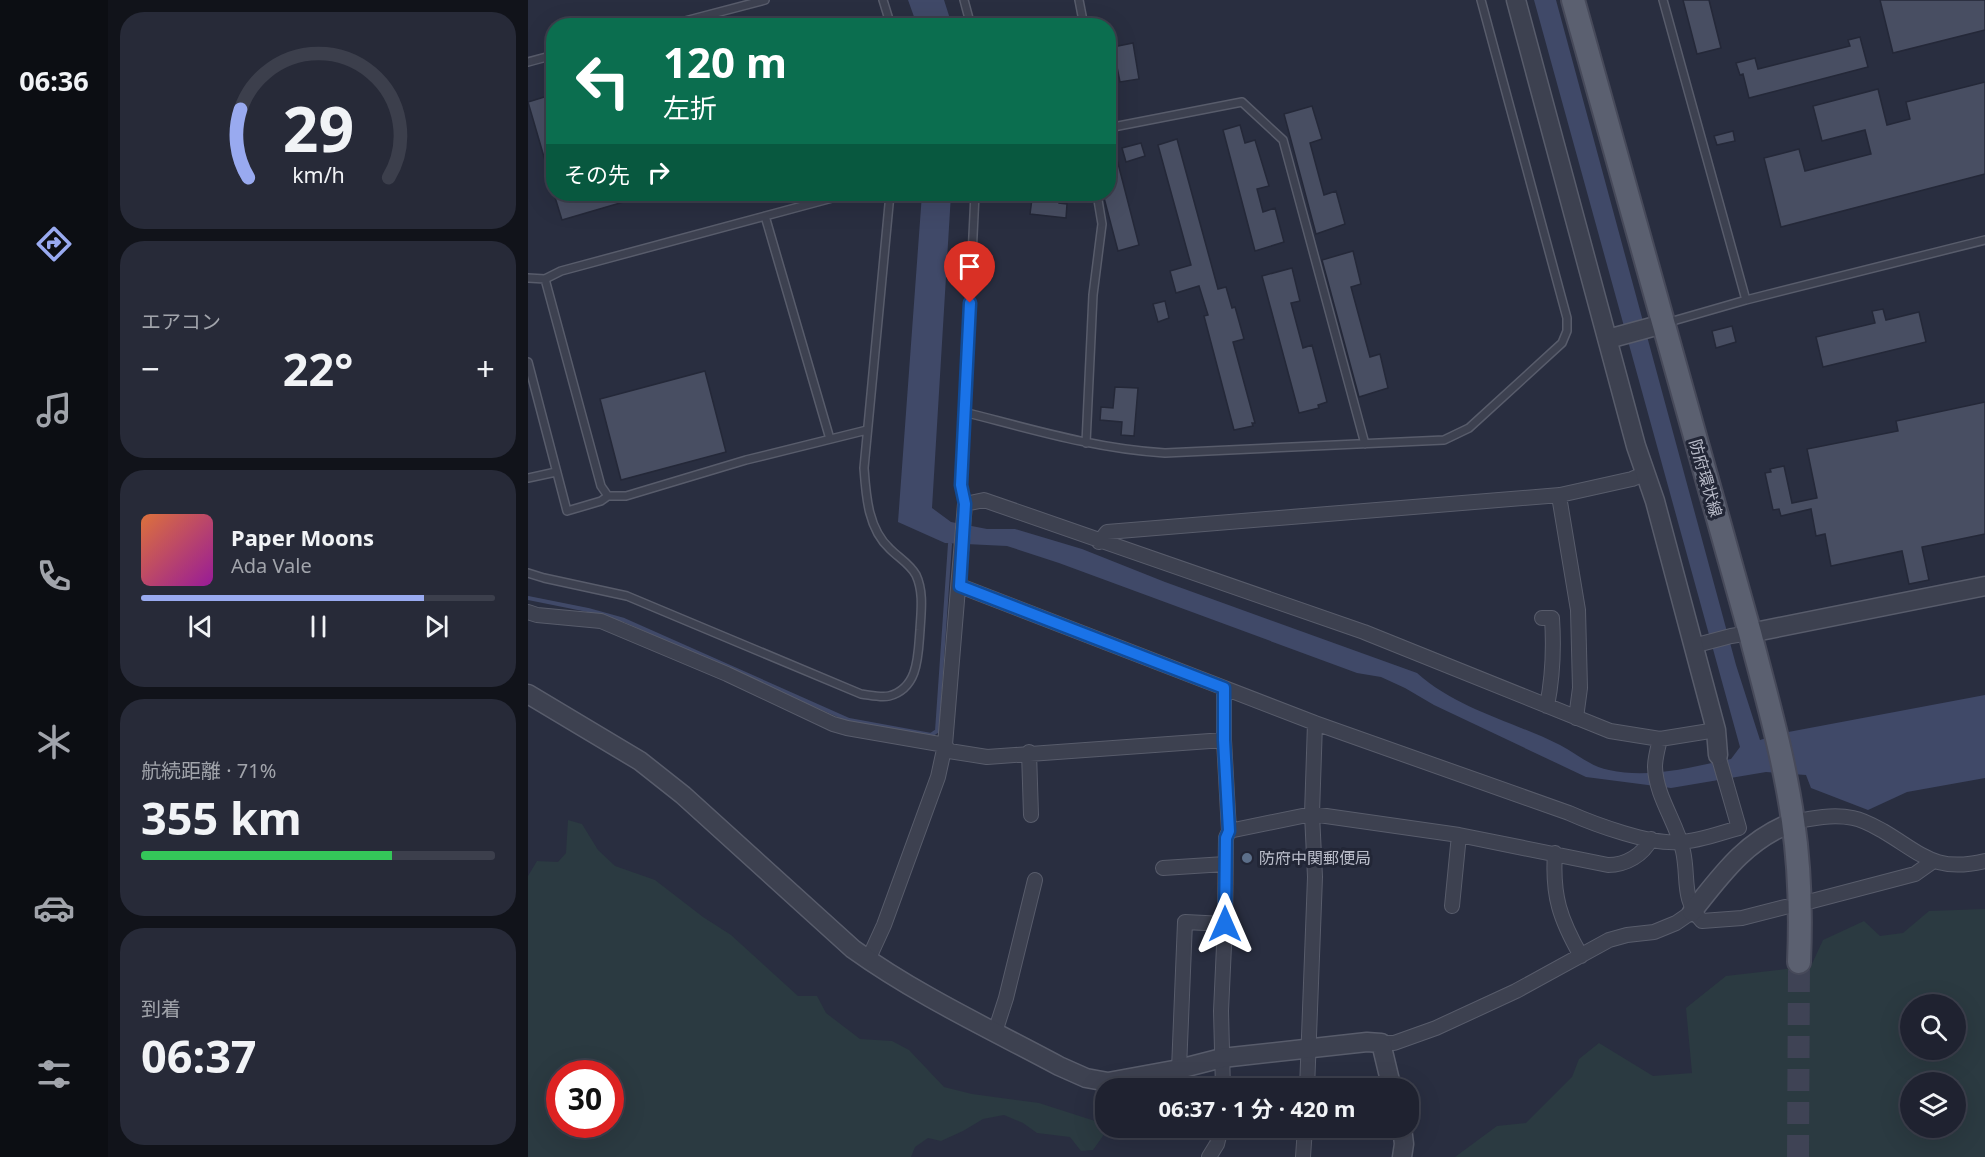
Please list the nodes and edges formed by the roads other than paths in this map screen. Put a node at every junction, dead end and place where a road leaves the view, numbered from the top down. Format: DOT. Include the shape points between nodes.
graph roads {
  1 [pos="765,0"];
  2 [pos="883,0"];
  3 [pos="964,0"];
  4 [pos="1079,0"];
  5 [pos="1481,0"];
  6 [pos="1516,0"];
  7 [pos="1573,0"];
  8 [pos="1663,0"];
  9 [pos="696,18"];
  10 [pos="889,18"];
  11 [pos="969,18"];
  12 [pos="1082,18"];
  13 [pos="546,57"];
  14 [pos="528,62"];
  15 [pos="1116,126"];
  16 [pos="821,201"];
  17 [pos="889,201"];
  18 [pos="975,201"];
  19 [pos="1099,201"];
  20 [pos="765,216"];
  21 [pos="1985,240"];
  22 [pos="528,278"];
  23 [pos="545,279"];
  24 [pos="1746,300"];
  25 [pos="1663,324"];
  26 [pos="1611,338"];
  27 [pos="528,362"];
  28 [pos="964,412"];
  29 [pos="867,430"];
  30 [pos="830,439"];
  31 [pos="1086,443"];
  32 [pos="1365,444"];
  33 [pos="556,472"];
  34 [pos="1644,474"];
  35 [pos="528,478"];
  36 [pos="1560,495"];
  37 [pos="608,496"];
  38 [pos="965,504"];
  39 [pos="1099,542"];
  40 [pos="528,573"];
  41 [pos="960,586"];
  42 [pos="1985,586"];
  43 [pos="528,612"];
  44 [pos="1542,618"];
  45 [pos="1740,635"];
  46 [pos="1696,645"];
  47 [pos="1224,688"];
  48 [pos="528,694"];
  49 [pos="1547,706"];
  50 [pos="1576,718"];
  51 [pos="1315,723"];
  52 [pos="1716,730"];
  53 [pos="1660,739"];
  54 [pos="1224,740"];
  55 [pos="945,745"];
  56 [pos="1029,752"];
  57 [pos="1718,755"];
  58 [pos="1312,814"];
  59 [pos="1030,815"];
  60 [pos="1793,822"];
  61 [pos="1229,831"];
  62 [pos="1459,835"];
  63 [pos="1651,839"];
  64 [pos="1680,842"];
  65 [pos="1555,853"];
  66 [pos="1985,861"];
  67 [pos="1932,862"];
  68 [pos="1225,864"];
  69 [pos="1163,868"];
  70 [pos="1035,880"];
  71 [pos="1812,901"];
  72 [pos="1452,906"];
  73 [pos="1785,908"];
  74 [pos="1692,912"];
  75 [pos="1225,924"];
  76 [pos="1581,956"];
  77 [pos="868,960"];
  78 [pos="1799,962"];
  79 [pos="995,1032"];
  80 [pos="1381,1043"];
  81 [pos="1309,1048"];
  82 [pos="1222,1058"];
  83 [pos="1179,1069"];
  84 [pos="1223,1078"];
  85 [pos="1308,1078"];
  86 [pos="1389,1078"];
  87 [pos="1218,1138"];
  88 [pos="1304,1138"];
  89 [pos="1403,1138"];
  90 [pos="1209,1157"];
  91 [pos="1303,1157"];
  92 [pos="1402,1157"];
  1 -- 9 [label="lane"];
  2 -- 10 [label="lane"];
  3 -- 11 [label="lane"];
  4 -- 12 [label="lane"];
  5 -- 32 [label="lane" via="1567,318 1566,332 1562,343 1469,428 1444,440"];
  6 -- 26 [label="street"];
  7 -- 25 [label="main road, 防府環状線"];
  8 -- 24 [label="lane"];
  13 -- 14 [label="lane"];
  15 -- 32 [label="lane" via="1242,102 1283,140"];
  16 -- 20 [label="lane"];
  17 -- 29 [label="lane"];
  18 -- 28 [label="lane"];
  19 -- 31 [label="lane" via="1102,224 1093,295"];
  20 -- 23 [label="lane" via="561,271"];
  20 -- 30 [label="lane"];
  21 -- 24 [label="lane"];
  22 -- 23 [label="lane"];
  23 -- 37 [label="lane" via="601,486"];
  24 -- 25 [label="lane"];
  25 -- 26 [label="street"];
  25 -- 45 [label="main road, 防府環状線"];
  26 -- 34 [label="street"];
  27 -- 33 [label="lane"];
  28 -- 31 [label="lane"];
  28 -- 38 [label="lane" via="961,485"];
  29 -- 30 [label="lane"];
  29 -- 40 [label="lane" via="864,468 871,518 876,533 916,576 922,607 915,673 908,684 888,696 861,694 627,596"];
  30 -- 37 [label="lane" via="626,496"];
  31 -- 32 [label="lane" via="1165,453"];
  33 -- 35 [label="lane"];
  33 -- 37 [label="lane" via="567,511"];
  34 -- 36 [label="street"];
  34 -- 46 [label="street"];
  36 -- 39 [label="street" via="1107,532"];
  36 -- 50 [label="street" via="1578,610 1580,688"];
  38 -- 39 [label="street" via="984,500"];
  38 -- 41 [label="street"];
  39 -- 49 [label="street" via="1364,632"];
  41 -- 47 [label="street"];
  41 -- 55 [label="street"];
  42 -- 45 [label="street"];
  43 -- 55 [label="street" via="601,621 833,724"];
  44 -- 49 [label="street" via="1552,618 1554,656"];
  45 -- 46 [label="street"];
  45 -- 60 [label="main road, 防府環状線" via="1775,729"];
  46 -- 52 [label="street"];
  47 -- 51 [label="street"];
  47 -- 54 [label="street"];
  48 -- 77 [label="street" via="640,761"];
  49 -- 50 [label="street"];
  50 -- 53 [label="street" via="1610,731"];
  51 -- 58 [label="street"];
  51 -- 63 [label="street" via="1599,826"];
  52 -- 53 [label="street"];
  52 -- 57 [label="street"];
  53 -- 64 [label="street" via="1655,767"];
  54 -- 56 [label="street"];
  54 -- 61 [label="street"];
  55 -- 56 [label="street" via="949,751 987,757"];
  55 -- 77 [label="street" via="938,777"];
  56 -- 59 [label="street"];
  57 -- 64 [label="street" via="1739,828"];
  58 -- 61 [label="street"];
  58 -- 62 [label="street"];
  58 -- 81 [label="street" via="1315,877"];
  60 -- 67 [label="street" via="1825,816 1854,818 1871,824"];
  60 -- 74 [label="street" via="1761,837 1737,857"];
  60 -- 78 [label="main road, 防府環状線" via="1800,884"];
  61 -- 68 [label="street"];
  62 -- 65 [label="street"];
  62 -- 72 [label="street"];
  63 -- 64 [label="street"];
  63 -- 65 [label="street" via="1629,861 1619,865"];
  64 -- 74 [label="street"];
  65 -- 76 [label="street" via="1554,885 1560,912"];
  66 -- 67 [label="street" via="1955,865"];
  67 -- 71 [label="street" via="1915,874"];
  68 -- 69 [label="street"];
  68 -- 75 [label="street"];
  70 -- 79 [label="street"];
  73 -- 74 [label="street" via="1742,918 1702,921"];
  74 -- 76 [label="street" via="1654,932 1609,940"];
  75 -- 82 [label="street"];
  75 -- 83 [label="street" via="1185,922"];
  76 -- 80 [label="street" via="1436,1028 1394,1043"];
  77 -- 79 [label="street"];
  79 -- 83 [label="street" via="1086,1078 1108,1082"];
  80 -- 81 [label="street"];
  80 -- 86 [label="street"];
  81 -- 82 [label="street"];
  81 -- 85 [label="street"];
  82 -- 83 [label="street"];
  82 -- 84 [label="street"];
  87 -- 90 [label="street"];
  88 -- 91 [label="street"];
  89 -- 92 [label="street"];
}
